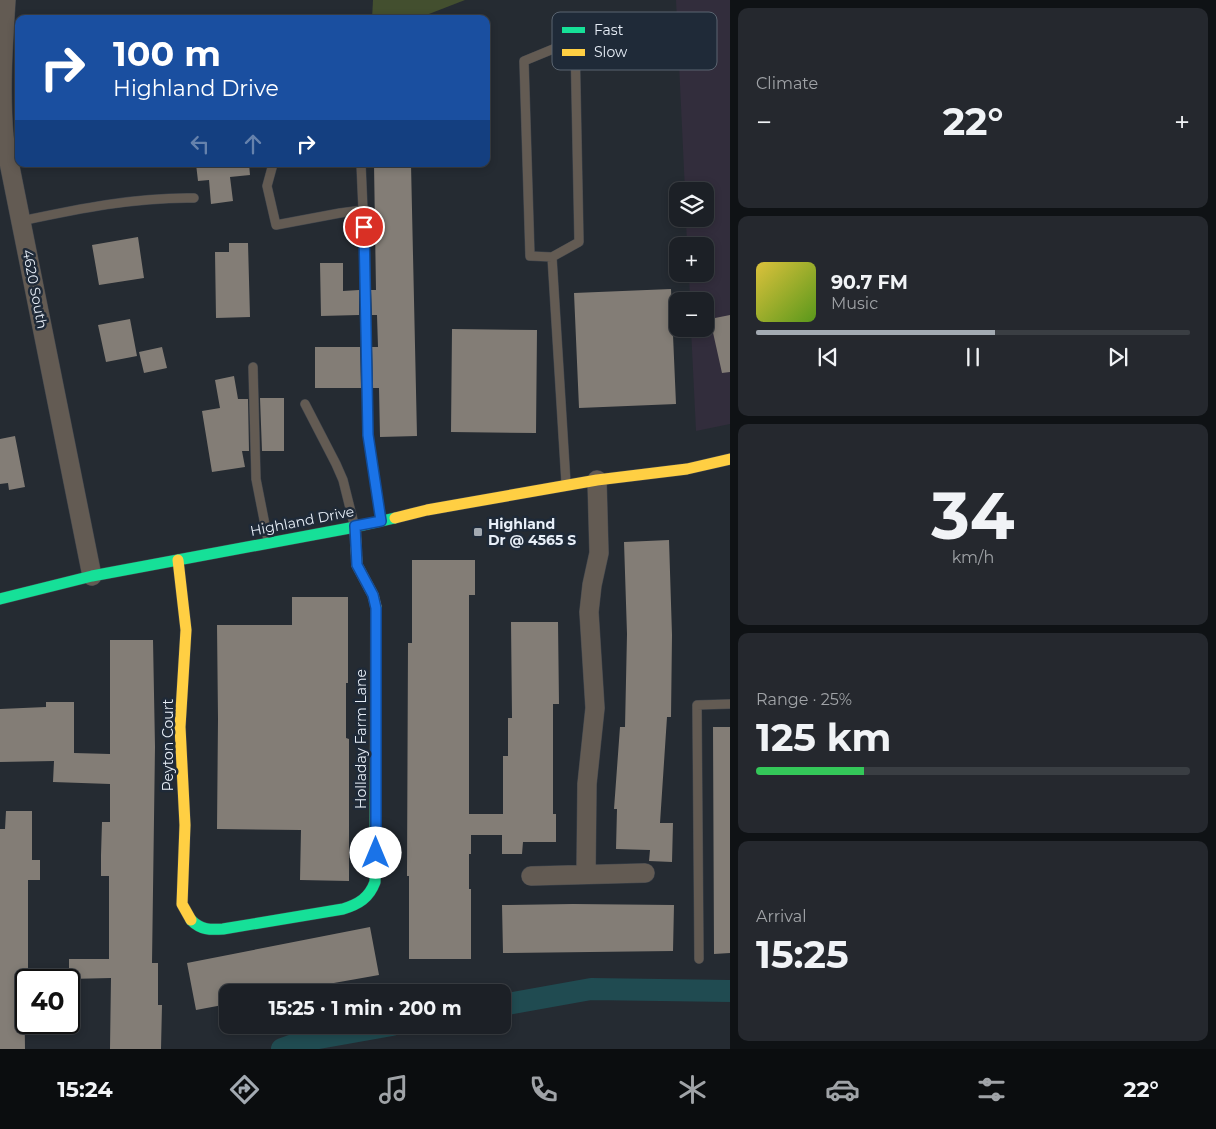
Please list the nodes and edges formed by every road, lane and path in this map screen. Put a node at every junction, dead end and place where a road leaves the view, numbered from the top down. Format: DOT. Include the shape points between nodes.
graph roads {
  1 [pos="6,0"];
  2 [pos="552,49"];
  3 [pos="576,70"];
  4 [pos="0,107"];
  5 [pos="272,167"];
  6 [pos="361,167"];
  7 [pos="194,198"];
  8 [pos="363,210"];
  9 [pos="21,220"];
  10 [pos="552,257"];
  11 [pos="253,367"];
  12 [pos="305,404"];
  13 [pos="730,459"];
  14 [pos="597,480"];
  15 [pos="566,486"];
  16 [pos="381,521"];
  17 [pos="355,526"];
  18 [pos="269,543"];
  19 [pos="178,560"];
  20 [pos="92,576"];
  21 [pos="0,599"];
  22 [pos="730,704"];
  23 [pos="645,873"];
  24 [pos="586,874"];
  25 [pos="531,876"];
  26 [pos="197,926"];
  27 [pos="699,959"];
  1 -- 4 [label="street, 4620 South"];
  2 -- 10 [label="lane" via="524,60 530,256"];
  3 -- 10 [label="lane" via="579,242"];
  4 -- 9 [label="street, 4620 South"];
  5 -- 8 [label="lane" via="267,186 276,225"];
  6 -- 8 [label="lane"];
  7 -- 9 [label="lane" via="163,197 113,202"];
  8 -- 16 [label="lane" via="368,435"];
  9 -- 20 [label="street, 4620 South"];
  10 -- 15 [label="lane"];
  11 -- 18 [label="lane" via="256,479"];
  12 -- 17 [label="lane" via="343,480"];
  13 -- 14 [label="street, Highland Drive" via="687,469"];
  14 -- 15 [label="street, Highland Drive"];
  14 -- 24 [label="street" via="599,553 589,612 595,708 587,784"];
  15 -- 16 [label="street, Highland Drive"];
  16 -- 17 [label="street, Highland Drive"];
  17 -- 18 [label="street, Highland Drive"];
  17 -- 26 [label="street, Holladay Farm Lane" via="357,565 373,595 376,622 376,853 372,891 366,900 343,909 223,929"];
  18 -- 19 [label="street, Highland Drive"];
  19 -- 20 [label="street, Highland Drive"];
  19 -- 26 [label="street, Peyton Court" via="186,630 180,727 185,825 182,904"];
  20 -- 21 [label="street, Highland Drive"];
  22 -- 27 [label="lane" via="697,705"];
  23 -- 24 [label="street"];
  24 -- 25 [label="street"];
}
